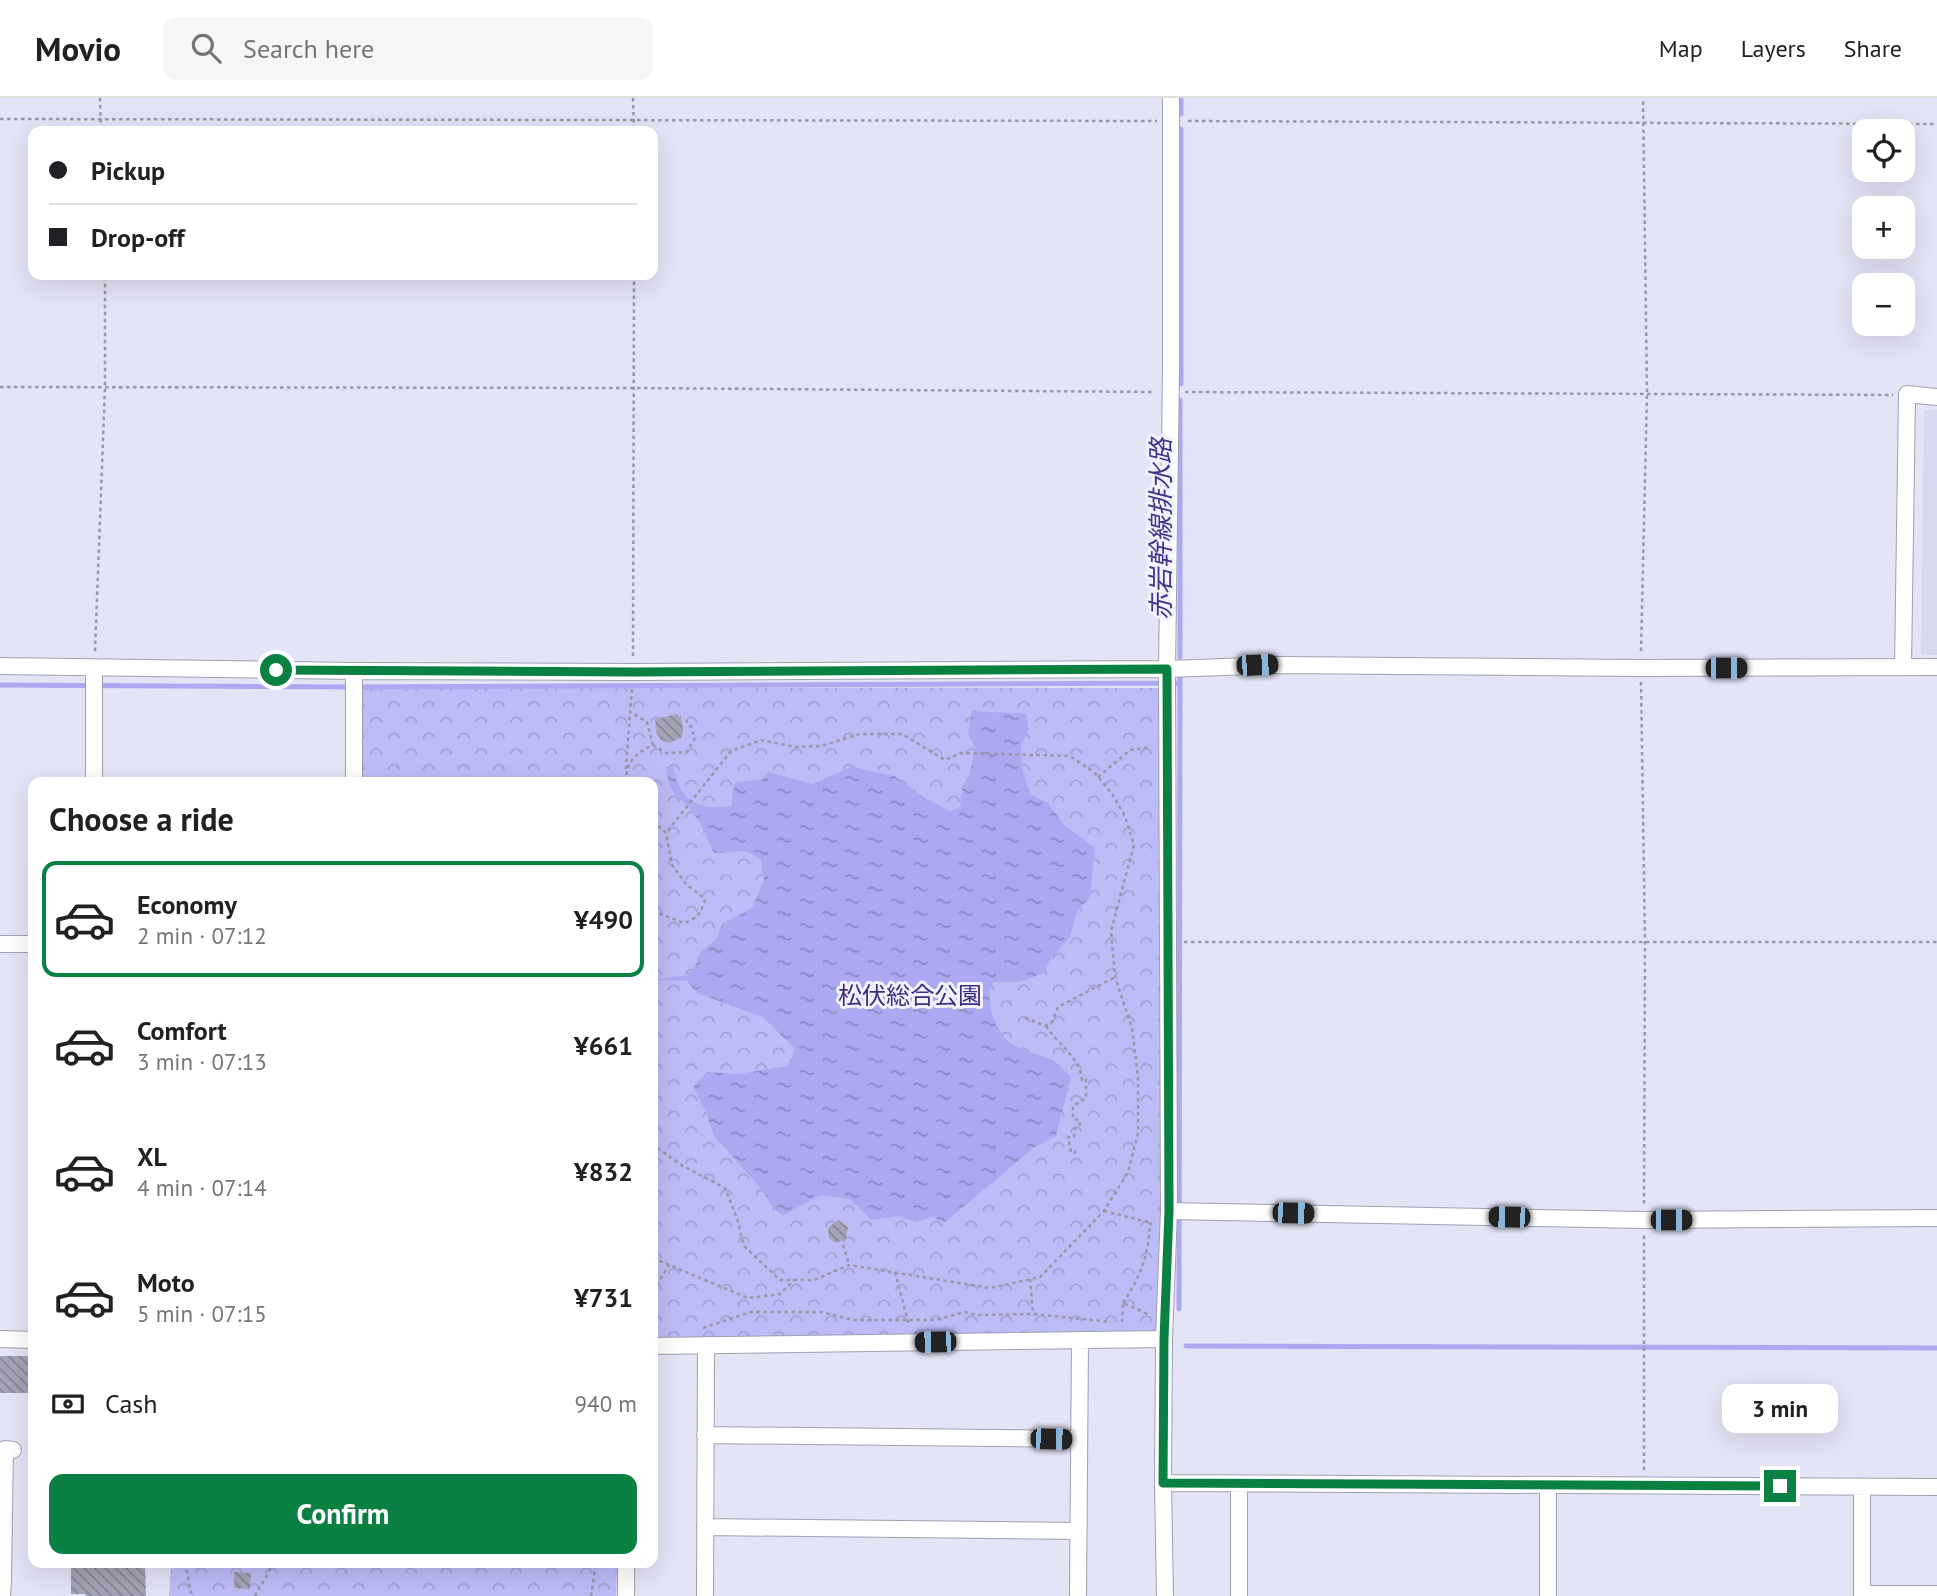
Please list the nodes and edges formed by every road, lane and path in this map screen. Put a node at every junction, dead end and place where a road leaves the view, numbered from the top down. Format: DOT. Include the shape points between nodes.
graph roads {
  1 [pos="100,98"];
  2 [pos="634,98"];
  3 [pos="1171,98"];
  4 [pos="1643,98"];
  5 [pos="100,118"];
  6 [pos="0,119"];
  7 [pos="634,119"];
  8 [pos="1171,122"];
  9 [pos="1643,122"];
  10 [pos="1937,124"];
  11 [pos="101,126"];
  12 [pos="634,126"];
  13 [pos="105,280"];
  14 [pos="634,280"];
  15 [pos="0,387"];
  16 [pos="105,387"];
  17 [pos="634,388"];
  18 [pos="1171,393"];
  19 [pos="1647,393"];
  20 [pos="1906,394"];
  21 [pos="1937,397"];
  22 [pos="0,666"];
  23 [pos="1903,667"];
  24 [pos="1937,667"];
  25 [pos="94,668"];
  26 [pos="1641,668"];
  27 [pos="1167,669"];
  28 [pos="354,671"];
  29 [pos="633,672"];
  30 [pos="630,712"];
  31 [pos="686,721"];
  32 [pos="653,745"];
  33 [pos="1168,745"];
  34 [pos="626,773"];
  35 [pos="94,777"];
  36 [pos="354,777"];
  37 [pos="626,777"];
  38 [pos="1098,777"];
  39 [pos="658,825"];
  40 [pos="666,832"];
  41 [pos="658,913"];
  42 [pos="1645,941"];
  43 [pos="1185,942"];
  44 [pos="1937,942"];
  45 [pos="0,944"];
  46 [pos="28,944"];
  47 [pos="1115,977"];
  48 [pos="1025,1018"];
  49 [pos="1046,1026"];
  50 [pos="658,1149"];
  51 [pos="1075,1156"];
  52 [pos="1104,1211"];
  53 [pos="1173,1215"];
  54 [pos="1937,1218"];
  55 [pos="1644,1220"];
  56 [pos="1150,1223"];
  57 [pos="843,1245"];
  58 [pos="658,1260"];
  59 [pos="669,1265"];
  60 [pos="849,1265"];
  61 [pos="895,1272"];
  62 [pos="1030,1279"];
  63 [pos="794,1280"];
  64 [pos="658,1283"];
  65 [pos="1123,1303"];
  66 [pos="1033,1314"];
  67 [pos="909,1319"];
  68 [pos="691,1331"];
  69 [pos="1121,1331"];
  70 [pos="1164,1332"];
  71 [pos="0,1339"];
  72 [pos="28,1340"];
  73 [pos="1080,1340"];
  74 [pos="706,1345"];
  75 [pos="658,1346"];
  76 [pos="705,1435"];
  77 [pos="1078,1439"];
  78 [pos="13,1450"];
  79 [pos="1163,1483"];
  80 [pos="1240,1483"];
  81 [pos="1548,1485"];
  82 [pos="1644,1486"];
  83 [pos="1862,1487"];
  84 [pos="1937,1487"];
  85 [pos="2,1511"];
  86 [pos="705,1527"];
  87 [pos="1078,1531"];
  88 [pos="186,1568"];
  89 [pos="271,1568"];
  90 [pos="595,1568"];
  91 [pos="626,1568"];
  92 [pos="2,1585"];
  93 [pos="1937,1594"];
  94 [pos="1861,1595"];
  95 [pos="192,1596"];
  96 [pos="255,1596"];
  97 [pos="591,1596"];
  98 [pos="626,1596"];
  99 [pos="705,1596"];
  100 [pos="1078,1596"];
  101 [pos="1165,1596"];
  102 [pos="1238,1596"];
  103 [pos="1548,1596"];
  1 -- 5 [label="path"];
  2 -- 7 [label="path"];
  3 -- 8 [label="street"];
  4 -- 9 [label="path"];
  5 -- 6 [label="path"];
  5 -- 7 [label="path"];
  5 -- 11 [label="path"];
  7 -- 8 [label="path"];
  7 -- 12 [label="path"];
  8 -- 9 [label="path"];
  8 -- 18 [label="street"];
  9 -- 10 [label="path"];
  9 -- 19 [label="path"];
  13 -- 16 [label="path"];
  14 -- 17 [label="path"];
  15 -- 16 [label="path"];
  16 -- 17 [label="path"];
  16 -- 25 [label="path"];
  17 -- 18 [label="path"];
  17 -- 29 [label="path"];
  18 -- 19 [label="path"];
  18 -- 27 [label="street"];
  19 -- 20 [label="path"];
  19 -- 26 [label="path"];
  20 -- 21 [label="street"];
  20 -- 23 [label="street"];
  22 -- 25 [label="street"];
  23 -- 24 [label="street"];
  23 -- 26 [label="street"];
  25 -- 28 [label="street"];
  25 -- 35 [label="street"];
  26 -- 27 [label="street" via="1279,664"];
  26 -- 42 [label="path"];
  27 -- 29 [label="street"];
  27 -- 33 [label="street"];
  28 -- 29 [label="street"];
  28 -- 36 [label="street"];
  29 -- 30 [label="path"];
  30 -- 32 [label="path" via="647,722"];
  30 -- 34 [label="path"];
  31 -- 32 [label="path" via="695,738 687,752 666,753"];
  32 -- 34 [label="path" via="635,755"];
  33 -- 38 [label="path" via="1130,750"];
  33 -- 53 [label="street"];
  34 -- 37 [label="path"];
  38 -- 40 [label="path" via="1070,756 961,753 945,760 902,734 860,734 821,746 761,740 732,751"];
  38 -- 47 [label="path" via="1125,816 1134,845 1111,931"];
  39 -- 40 [label="path"];
  40 -- 41 [label="path" via="672,865 705,899 701,914 684,923"];
  42 -- 43 [label="path"];
  42 -- 44 [label="path"];
  42 -- 55 [label="path"];
  45 -- 46 [label="street"];
  47 -- 49 [label="path" via="1058,1007"];
  47 -- 52 [label="path" via="1132,1028 1138,1133 1128,1172"];
  48 -- 49 [label="path"];
  49 -- 51 [label="path" via="1073,1056 1082,1080 1086,1079 1086,1098 1073,1106 1073,1119 1080,1125 1074,1137 1068,1137"];
  50 -- 63 [label="path" via="725,1188 744,1247 780,1280"];
  52 -- 56 [label="path"];
  52 -- 62 [label="path" via="1040,1277"];
  53 -- 55 [label="street"];
  53 -- 56 [label="path"];
  53 -- 70 [label="street"];
  54 -- 55 [label="street"];
  55 -- 82 [label="path"];
  56 -- 65 [label="path" via="1148,1251 1139,1278"];
  57 -- 60 [label="path"];
  58 -- 59 [label="path"];
  59 -- 63 [label="path" via="748,1298 780,1294"];
  59 -- 64 [label="path"];
  60 -- 61 [label="path"];
  60 -- 63 [label="path" via="814,1280"];
  61 -- 62 [label="path" via="990,1287"];
  61 -- 67 [label="path"];
  62 -- 66 [label="path"];
  65 -- 69 [label="path"];
  65 -- 70 [label="path" via="1149,1314"];
  66 -- 67 [label="path" via="965,1312 935,1320"];
  66 -- 69 [label="path"];
  67 -- 68 [label="path" via="751,1312"];
  69 -- 70 [label="street"];
  69 -- 73 [label="street"];
  70 -- 79 [label="street"];
  71 -- 72 [label="street"];
  73 -- 74 [label="street"];
  73 -- 77 [label="street"];
  74 -- 75 [label="street"];
  74 -- 76 [label="street"];
  76 -- 77 [label="street"];
  76 -- 86 [label="street"];
  77 -- 87 [label="street"];
  78 -- 85 [label="street" via="5,1449"];
  79 -- 80 [label="street"];
  79 -- 101 [label="street"];
  80 -- 81 [label="street"];
  80 -- 102 [label="street"];
  81 -- 82 [label="street"];
  81 -- 103 [label="street"];
  82 -- 83 [label="street"];
  83 -- 84 [label="street"];
  83 -- 94 [label="street"];
  85 -- 92 [label="street"];
  86 -- 87 [label="street"];
  86 -- 99 [label="street"];
  87 -- 100 [label="street"];
  88 -- 95 [label="path"];
  89 -- 96 [label="path"];
  90 -- 97 [label="path"];
  91 -- 98 [label="street"];
  93 -- 94 [label="street"];
}
